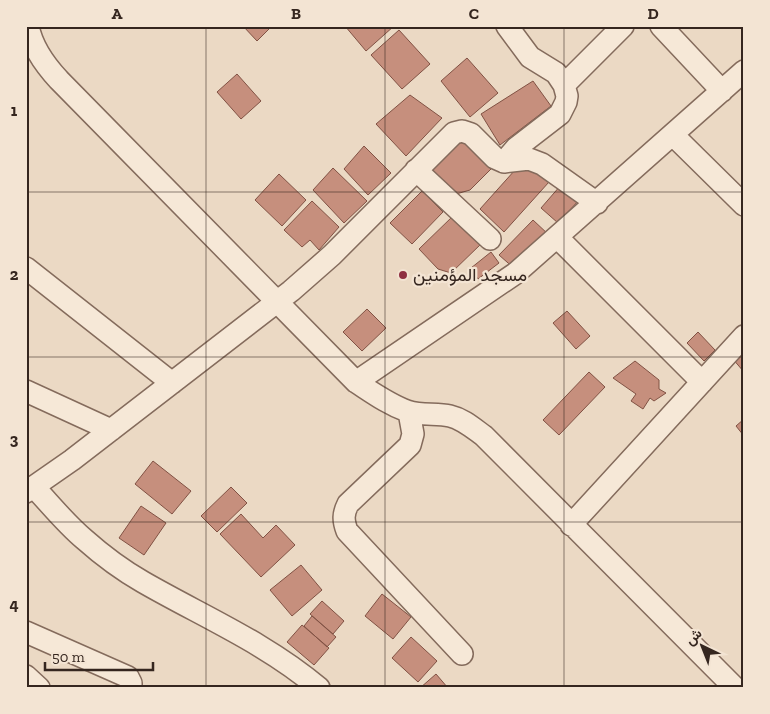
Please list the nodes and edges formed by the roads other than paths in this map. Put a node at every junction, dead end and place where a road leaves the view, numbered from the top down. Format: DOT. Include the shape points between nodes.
graph roads {
  1 [pos="28,26"];
  2 [pos="507,26"];
  3 [pos="623,26"];
  4 [pos="661,26"];
  5 [pos="744,71"];
  6 [pos="564,85"];
  7 [pos="722,91"];
  8 [pos="673,135"];
  9 [pos="504,162"];
  10 [pos="416,170"];
  11 [pos="597,203"];
  12 [pos="744,206"];
  13 [pos="557,237"];
  14 [pos="490,239"];
  15 [pos="26,268"];
  16 [pos="277,302"];
  17 [pos="744,336"];
  18 [pos="356,382"];
  19 [pos="702,382"];
  20 [pos="172,383"];
  21 [pos="26,391"];
  22 [pos="409,412"];
  23 [pos="111,430"];
  24 [pos="30,489"];
  25 [pos="571,525"];
  26 [pos="26,632"];
  27 [pos="462,654"];
  28 [pos="26,676"];
  29 [pos="39,688"];
  30 [pos="131,688"];
  31 [pos="318,688"];
  32 [pos="734,688"];
  1 -- 16 [label="street" via="40,57 59,80"];
  2 -- 6 [label="street" via="530,57 556,74"];
  3 -- 6 [label="street"];
  4 -- 7 [label="street"];
  5 -- 7 [label="street"];
  6 -- 9 [label="street" via="567,96 560,114 516,148"];
  7 -- 8 [label="street"];
  8 -- 11 [label="street"];
  8 -- 12 [label="street"];
  9 -- 10 [label="street" via="495,158 471,134 458,131"];
  9 -- 11 [label="street" via="536,160"];
  10 -- 14 [label="street"];
  10 -- 16 [label="street" via="332,255"];
  11 -- 13 [label="street"];
  13 -- 18 [label="street" via="505,282"];
  13 -- 19 [label="street"];
  15 -- 20 [label="street"];
  16 -- 18 [label="street"];
  16 -- 20 [label="street"];
  17 -- 19 [label="street"];
  18 -- 22 [label="street" via="386,402"];
  19 -- 25 [label="street"];
  20 -- 23 [label="street"];
  21 -- 23 [label="street"];
  22 -- 25 [label="street" via="462,420 495,446"];
  22 -- 27 [label="street" via="413,434 410,445 348,504 343,522 347,531"];
  23 -- 24 [label="street"];
  24 -- 31 [label="street" via="83,539 141,581 271,653"];
  25 -- 32 [label="street"];
  26 -- 30 [label="street" via="128,677"];
  28 -- 29 [label="street"];
}
